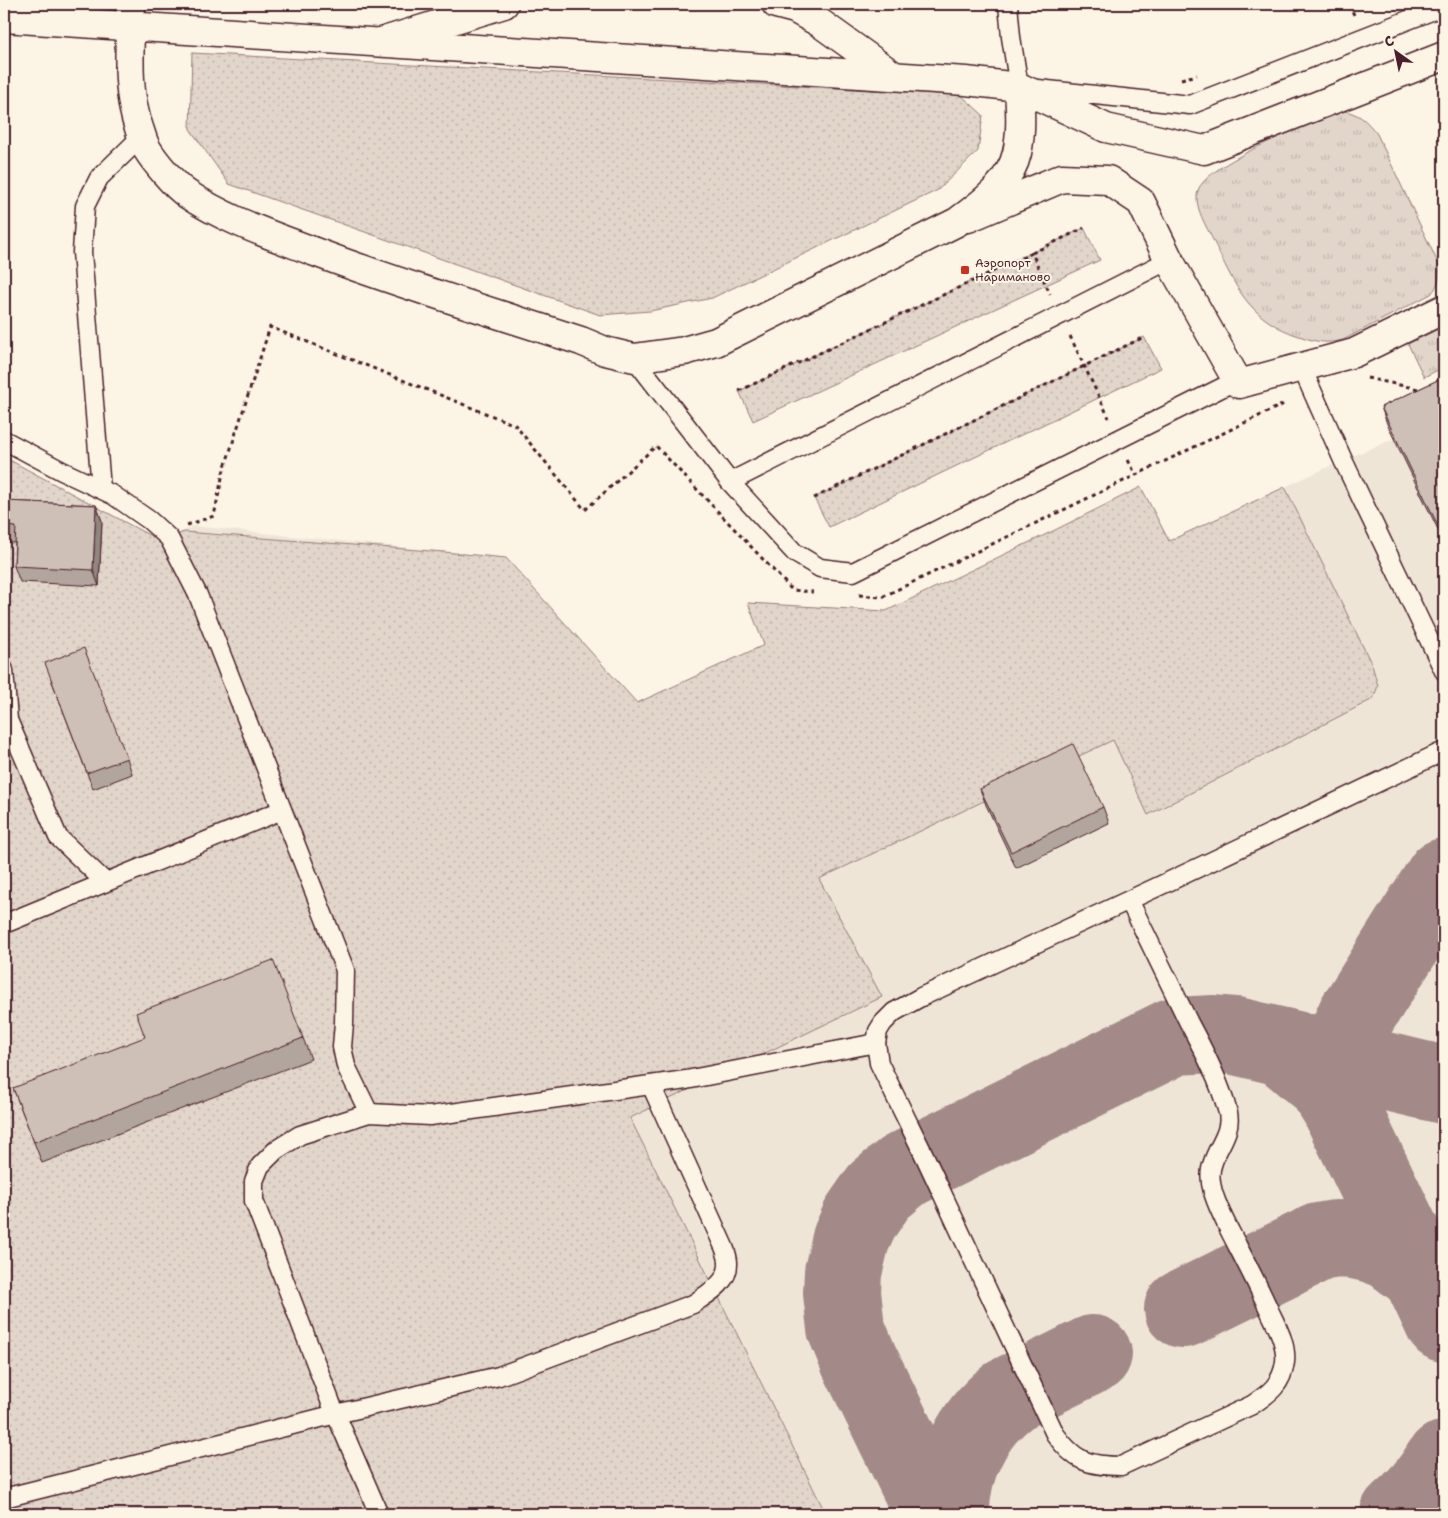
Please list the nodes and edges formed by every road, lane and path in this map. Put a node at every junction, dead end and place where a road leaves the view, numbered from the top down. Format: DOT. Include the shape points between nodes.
graph roads {
  1 [pos="504,4"];
  2 [pos="776,4"];
  3 [pos="1008,4"];
  4 [pos="1444,6"];
  5 [pos="131,15"];
  6 [pos="4,18"];
  7 [pos="379,43"];
  8 [pos="1444,56"];
  9 [pos="1197,75"];
  10 [pos="894,76"];
  11 [pos="1178,80"];
  12 [pos="1019,86"];
  13 [pos="142,136"];
  14 [pos="957,222"];
  15 [pos="1084,228"];
  16 [pos="1032,253"];
  17 [pos="1169,260"];
  18 [pos="1444,309"];
  19 [pos="1144,337"];
  20 [pos="634,358"];
  21 [pos="1302,366"];
  22 [pos="1364,377"];
  23 [pos="1237,380"];
  24 [pos="1427,390"];
  25 [pos="4,440"];
  26 [pos="730,482"];
  27 [pos="101,488"];
  28 [pos="814,498"];
  29 [pos="4,670"];
  30 [pos="1444,672"];
  31 [pos="1444,751"];
  32 [pos="282,810"];
  33 [pos="105,882"];
  34 [pos="1129,900"];
  35 [pos="4,924"];
  36 [pos="876,1043"];
  37 [pos="651,1085"];
  38 [pos="369,1113"];
  39 [pos="336,1414"];
  40 [pos="4,1498"];
  41 [pos="379,1514"];
  1 -- 7 [label="main road"];
  2 -- 10 [label="main road" via="795,9 820,23"];
  3 -- 12 [label="lane"];
  4 -- 12 [label="lane" via="1190,105"];
  5 -- 6 [label="main road"];
  5 -- 7 [label="main road"];
  5 -- 13 [label="main road" via="130,91"];
  7 -- 10 [label="main road"];
  8 -- 12 [label="main road" via="1204,150 1106,128"];
  9 -- 11 [label="path"];
  10 -- 12 [label="main road"];
  12 -- 14 [label="main road" via="1020,136 1017,154 1007,176 987,199"];
  13 -- 20 [label="main road" via="146,148 185,193 219,213 363,270"];
  13 -- 27 [label="lane" via="99,178 85,206 82,252"];
  14 -- 17 [label="main road" via="1062,178 1108,180 1141,202"];
  14 -- 20 [label="main road" via="716,342 684,351"];
  15 -- 16 [label="path"];
  17 -- 23 [label="main road"];
  17 -- 26 [label="lane"];
  18 -- 21 [label="main road" via="1354,353"];
  19 -- 28 [label="path"];
  20 -- 26 [label="lane"];
  21 -- 23 [label="main road" via="1239,384"];
  21 -- 30 [label="lane"];
  22 -- 24 [label="path"];
  23 -- 26 [label="lane" via="853,572 820,568 795,553"];
  25 -- 27 [label="lane"];
  27 -- 32 [label="lane" via="149,520 169,538 198,594"];
  29 -- 33 [label="lane" via="8,720 58,837"];
  31 -- 34 [label="lane"];
  32 -- 33 [label="lane"];
  32 -- 38 [label="lane" via="345,970 342,1047 346,1066"];
  33 -- 35 [label="lane"];
  34 -- 36 [label="lane" via="920,997 894,1012 883,1023"];
  34 -- 36 [label="lane" via="1217,1081 1228,1115 1225,1137 1210,1176 1213,1191 1282,1340 1285,1353 1278,1383 1252,1406 1121,1466 1087,1462 1065,1449 879,1063"];
  36 -- 37 [label="lane"];
  37 -- 38 [label="lane" via="430,1116"];
  37 -- 39 [label="lane" via="724,1247 728,1264 726,1276 715,1288 693,1304 499,1376"];
  38 -- 39 [label="lane" via="300,1135 276,1150 260,1166 254,1181 254,1201"];
  39 -- 40 [label="lane"];
  39 -- 41 [label="lane"];
}
